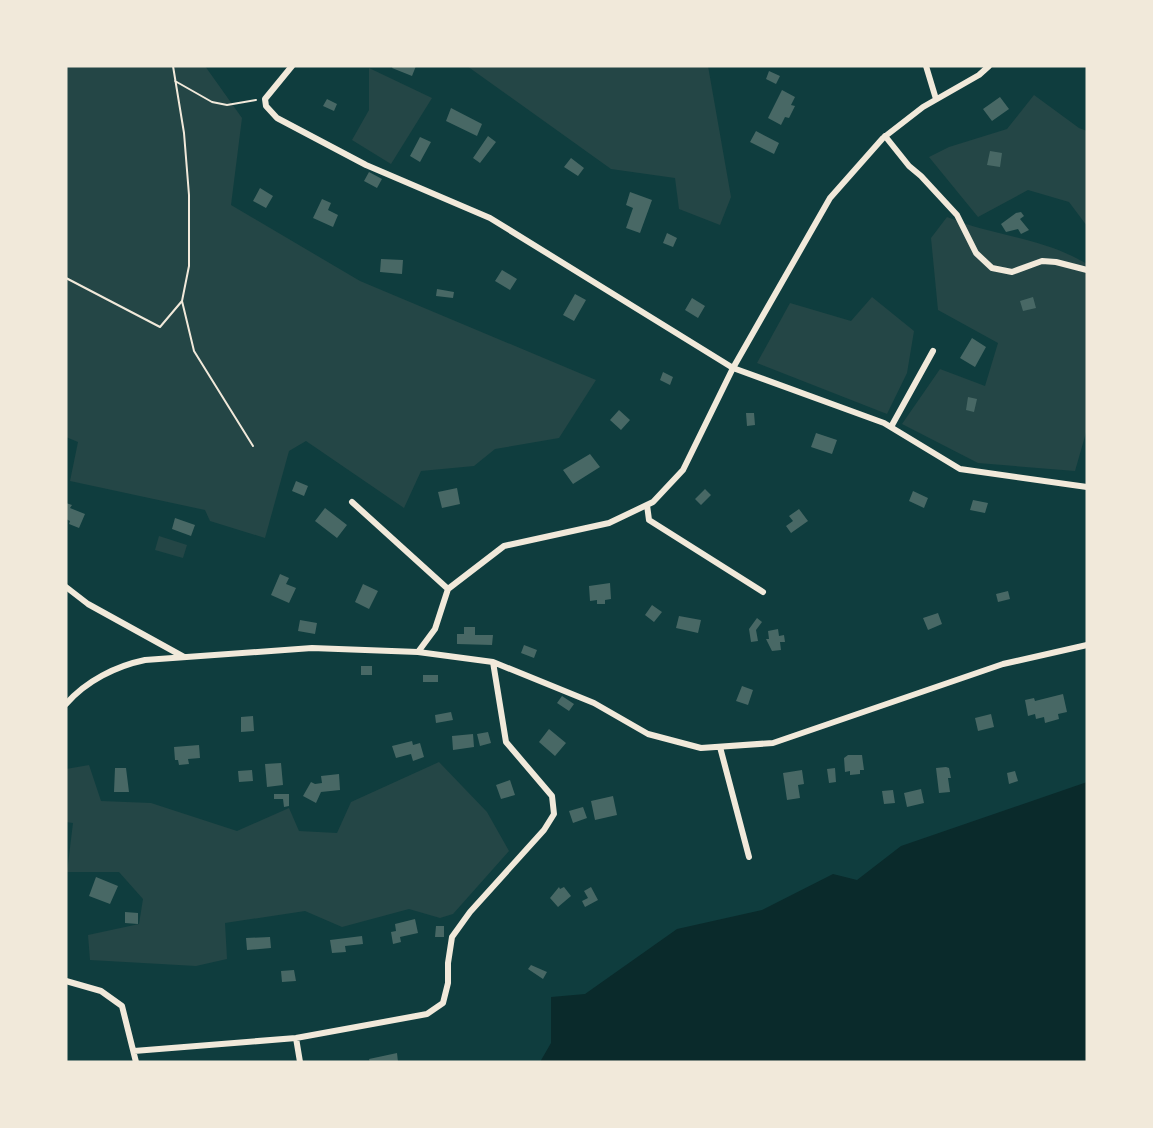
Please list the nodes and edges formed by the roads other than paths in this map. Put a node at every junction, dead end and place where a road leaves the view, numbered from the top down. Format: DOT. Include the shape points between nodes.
graph roads {
  1 [pos="292,66"];
  2 [pos="926,66"];
  3 [pos="989,66"];
  4 [pos="936,99"];
  5 [pos="885,136"];
  6 [pos="1087,270"];
  7 [pos="933,351"];
  8 [pos="733,368"];
  9 [pos="891,427"];
  10 [pos="1087,487"];
  11 [pos="352,502"];
  12 [pos="647,505"];
  13 [pos="66,587"];
  14 [pos="448,590"];
  15 [pos="763,592"];
  16 [pos="1087,645"];
  17 [pos="418,652"];
  18 [pos="184,657"];
  19 [pos="493,662"];
  20 [pos="66,704"];
  21 [pos="720,747"];
  22 [pos="749,857"];
  23 [pos="66,981"];
  24 [pos="296,1038"];
  25 [pos="134,1051"];
  26 [pos="136,1062"];
  27 [pos="300,1062"];
  1 -- 8 [label="street" via="265,99 277,118 366,165 490,218"];
  2 -- 4 [label="street"];
  3 -- 4 [label="street"];
  4 -- 5 [label="street"];
  5 -- 6 [label="street" via="957,215 976,253 992,268 1012,272 1042,261"];
  5 -- 8 [label="street" via="830,198"];
  7 -- 9 [label="street"];
  8 -- 9 [label="street"];
  8 -- 12 [label="street" via="683,470"];
  9 -- 10 [label="street" via="960,469"];
  11 -- 14 [label="street"];
  12 -- 14 [label="street" via="609,523 504,546"];
  12 -- 15 [label="street" via="649,520"];
  13 -- 18 [label="street" via="88,604"];
  14 -- 17 [label="street" via="435,629"];
  16 -- 21 [label="street" via="1003,664 773,743"];
  17 -- 18 [label="street" via="312,648"];
  17 -- 19 [label="street"];
  18 -- 20 [label="street" via="120,665"];
  19 -- 21 [label="street" via="594,703 648,734 701,748"];
  19 -- 24 [label="street" via="506,742 552,796 554,814 452,938 443,1003 427,1014"];
  21 -- 22 [label="street"];
  23 -- 25 [label="street" via="101,991 122,1006"];
  24 -- 25 [label="street"];
  24 -- 27 [label="street"];
  25 -- 26 [label="street"];
}
